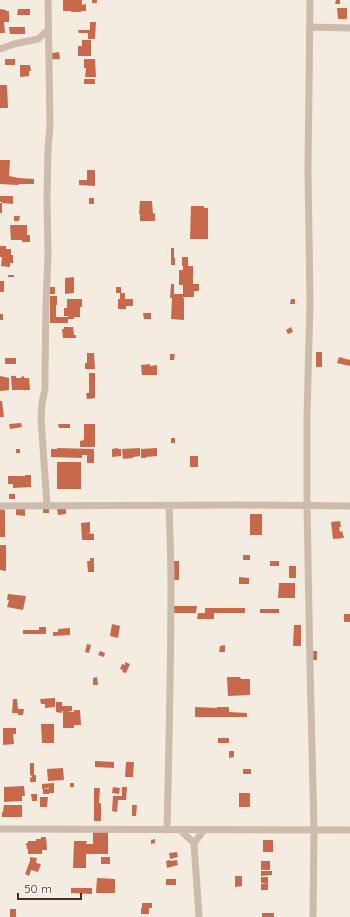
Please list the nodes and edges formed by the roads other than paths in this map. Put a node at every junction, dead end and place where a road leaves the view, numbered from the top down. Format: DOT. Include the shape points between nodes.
graph roads {
  1 [pos="48,0"];
  2 [pos="310,0"];
  3 [pos="309,27"];
  4 [pos="350,28"];
  5 [pos="48,30"];
  6 [pos="0,49"];
  7 [pos="307,505"];
  8 [pos="0,506"];
  9 [pos="47,506"];
  10 [pos="169,506"];
  11 [pos="350,506"];
  12 [pos="0,829"];
  13 [pos="166,830"];
  14 [pos="180,830"];
  15 [pos="204,830"];
  16 [pos="314,830"];
  17 [pos="350,830"];
  18 [pos="194,843"];
  19 [pos="198,917"];
  20 [pos="313,917"];
  1 -- 5 [label="street"];
  2 -- 3 [label="street"];
  3 -- 4 [label="street"];
  3 -- 7 [label="street" via="310,303"];
  5 -- 6 [label="street" via="38,39"];
  5 -- 9 [label="street" via="48,253 45,389 41,418"];
  7 -- 10 [label="street"];
  7 -- 11 [label="street"];
  7 -- 16 [label="street"];
  8 -- 9 [label="street"];
  9 -- 10 [label="street"];
  10 -- 13 [label="street" via="171,632"];
  12 -- 13 [label="street"];
  13 -- 14 [label="street"];
  14 -- 15 [label="street"];
  14 -- 18 [label="street"];
  15 -- 16 [label="street"];
  15 -- 18 [label="street"];
  16 -- 17 [label="street"];
  16 -- 20 [label="street"];
  18 -- 19 [label="street"];
}
